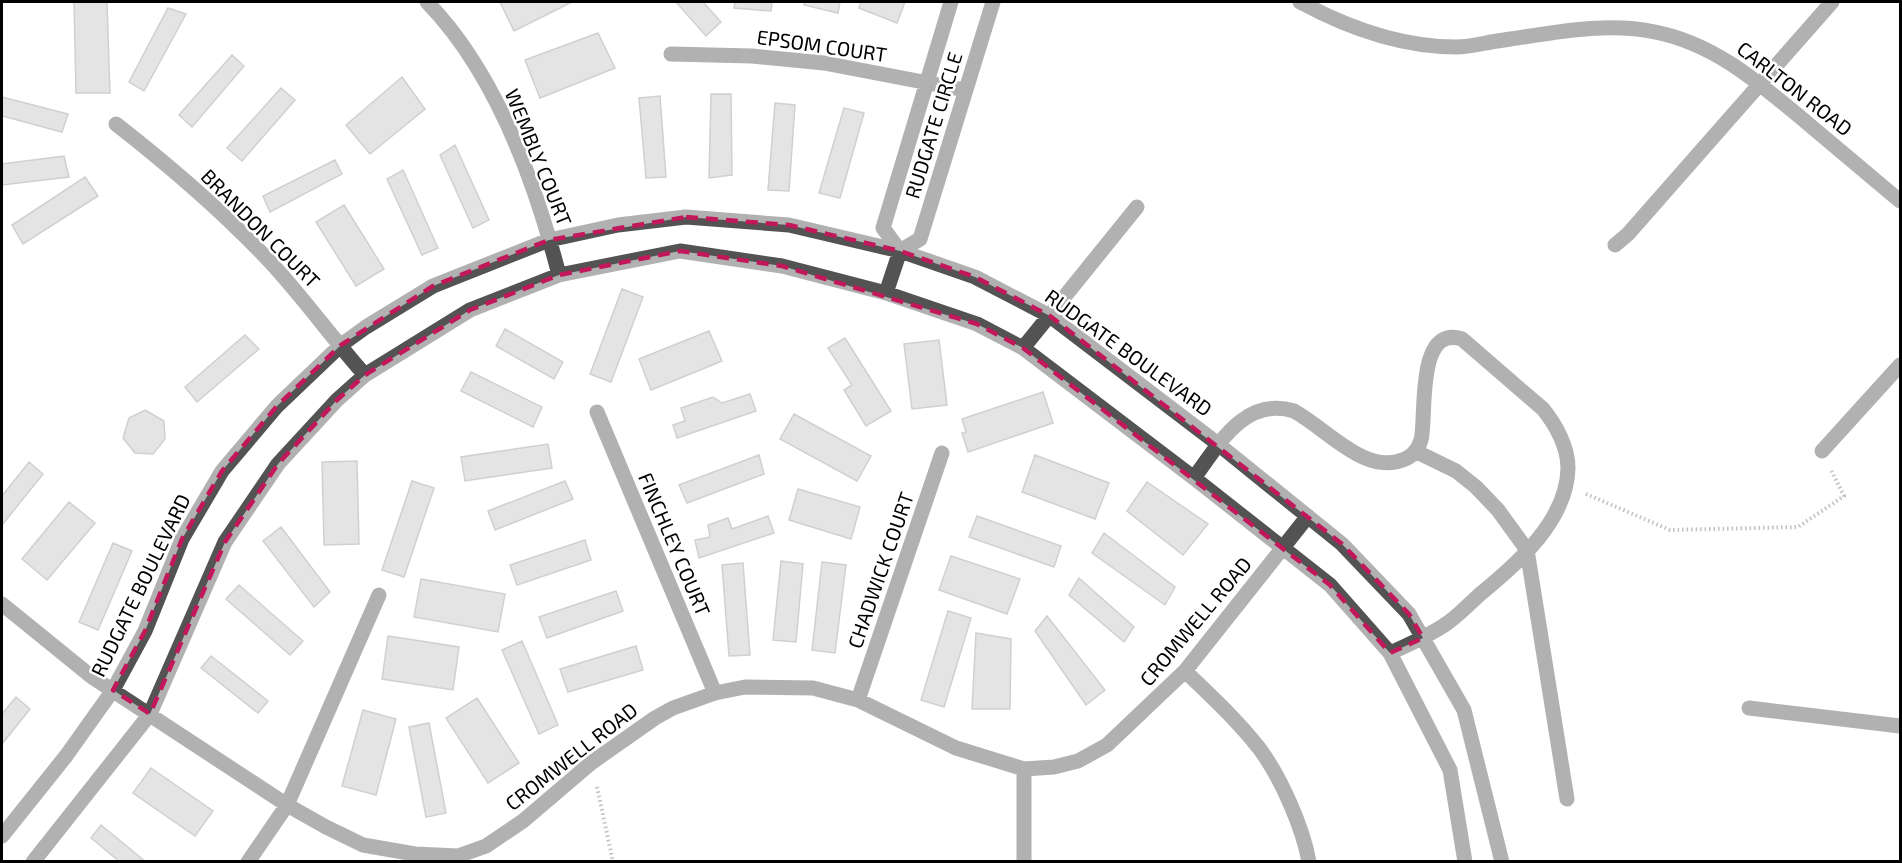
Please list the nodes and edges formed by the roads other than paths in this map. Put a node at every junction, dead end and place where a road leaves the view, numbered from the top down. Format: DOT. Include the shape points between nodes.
graph roads {
  1 [pos="427,2"];
  2 [pos="951,2"];
  3 [pos="993,2"];
  4 [pos="1300,2"];
  5 [pos="1832,2"];
  6 [pos="671,54"];
  7 [pos="926,82"];
  8 [pos="1760,84"];
  9 [pos="965,90"];
  10 [pos="116,124"];
  11 [pos="1900,201"];
  12 [pos="1137,207"];
  13 [pos="549,240"];
  14 [pos="1615,245"];
  15 [pos="900,251"];
  16 [pos="559,275"];
  17 [pos="886,293"];
  18 [pos="1050,316"];
  19 [pos="340,345"];
  20 [pos="1023,348"];
  21 [pos="1900,365"];
  22 [pos="364,375"];
  23 [pos="597,412"];
  24 [pos="1218,444"];
  25 [pos="1415,451"];
  26 [pos="1822,452"];
  27 [pos="942,453"];
  28 [pos="1194,478"];
  29 [pos="1308,516"];
  30 [pos="1283,548"];
  31 [pos="1527,550"];
  32 [pos="379,595"];
  33 [pos="2,604"];
  34 [pos="1423,638"];
  35 [pos="1390,653"];
  36 [pos="1185,671"];
  37 [pos="113,690"];
  38 [pos="715,693"];
  39 [pos="858,700"];
  40 [pos="1749,708"];
  41 [pos="144,710"];
  42 [pos="1900,726"];
  43 [pos="1024,769"];
  44 [pos="1567,799"];
  45 [pos="287,805"];
  46 [pos="2,836"];
  47 [pos="459,859"];
  48 [pos="33,861"];
  49 [pos="248,861"];
  50 [pos="1024,861"];
  51 [pos="1309,861"];
  52 [pos="1465,861"];
  53 [pos="1502,861"];
  1 -- 13 [label="street, WEMBLY COURT" via="464,46 489,88 528,176"];
  2 -- 7 [label="street, RUDGATE CIRCLE"];
  3 -- 9 [label="street, RUDGATE CIRCLE"];
  4 -- 8 [label="street, CARLTON ROAD" via="1390,39 1427,45 1458,47 1615,28 1655,32 1696,44"];
  5 -- 8 [label="street"];
  6 -- 7 [label="street, EPSOM COURT" via="824,63"];
  7 -- 9 [label="street, EPSOM COURT"];
  7 -- 15 [label="street, RUDGATE CIRCLE" via="884,228"];
  8 -- 11 [label="street, CARLTON ROAD"];
  8 -- 14 [label="street"];
  9 -- 15 [label="street, RUDGATE CIRCLE" via="920,239"];
  10 -- 19 [label="street, BRANDON COURT" via="165,162 272,264"];
  12 -- 18 [label="street"];
  13 -- 15 [label="street, RUDGATE BOULEVARD" via="618,225 686,217 789,225"];
  13 -- 16 [label="street, WEMBLY COURT"];
  13 -- 19 [label="street, RUDGATE BOULEVARD" via="433,286"];
  15 -- 17 [label="street"];
  15 -- 18 [label="street, RUDGATE BOULEVARD" via="975,277"];
  16 -- 17 [label="street" via="680,251 782,266"];
  16 -- 22 [label="street" via="470,310"];
  17 -- 20 [label="street" via="977,324"];
  18 -- 20 [label="street"];
  18 -- 24 [label="street, RUDGATE BOULEVARD"];
  19 -- 22 [label="street, BRANDON COURT"];
  19 -- 37 [label="street, RUDGATE BOULEVARD" via="277,406 222,471 182,539 145,632"];
  20 -- 28 [label="street"];
  21 -- 26 [label="street"];
  22 -- 41 [label="street" via="278,464 225,542"];
  23 -- 38 [label="street, FINCHLEY COURT"];
  24 -- 25 [label="street" via="1250,414 1270,407 1304,417 1363,458 1396,463"];
  24 -- 28 [label="street"];
  24 -- 29 [label="street, RUDGATE BOULEVARD"];
  25 -- 31 [label="street" via="1456,471 1476,487"];
  25 -- 31 [label="street" via="1423,430 1424,384 1430,359 1441,342 1461,339 1543,409 1566,451 1568,467 1561,502"];
  27 -- 39 [label="street, CHADWICK COURT"];
  28 -- 30 [label="street"];
  29 -- 30 [label="street, CROMWELL ROAD"];
  29 -- 34 [label="street, RUDGATE BOULEVARD" via="1342,544 1409,614"];
  30 -- 35 [label="street" via="1330,585"];
  30 -- 36 [label="street, CROMWELL ROAD"];
  31 -- 34 [label="street" via="1445,625"];
  31 -- 44 [label="street"];
  32 -- 45 [label="street"];
  33 -- 37 [label="street, CROMWELL ROAD"];
  34 -- 35 [label="street"];
  34 -- 53 [label="street, RUDGATE BOULEVARD" via="1464,710"];
  35 -- 52 [label="street" via="1450,770"];
  36 -- 43 [label="street, CROMWELL ROAD" via="1107,745 1078,761"];
  36 -- 51 [label="street" via="1230,714 1260,750 1286,794"];
  37 -- 41 [label="street, CROMWELL ROAD"];
  37 -- 46 [label="street, RUDGATE BOULEVARD"];
  38 -- 39 [label="street, CROMWELL ROAD" via="745,687 813,688"];
  38 -- 47 [label="street, CROMWELL ROAD" via="655,718 591,763 523,821"];
  39 -- 43 [label="street, CROMWELL ROAD" via="956,748"];
  40 -- 42 [label="street"];
  41 -- 45 [label="street, CROMWELL ROAD"];
  41 -- 48 [label="street"];
  43 -- 50 [label="street"];
  45 -- 47 [label="street, CROMWELL ROAD" via="363,845"];
  45 -- 49 [label="street"];
}
